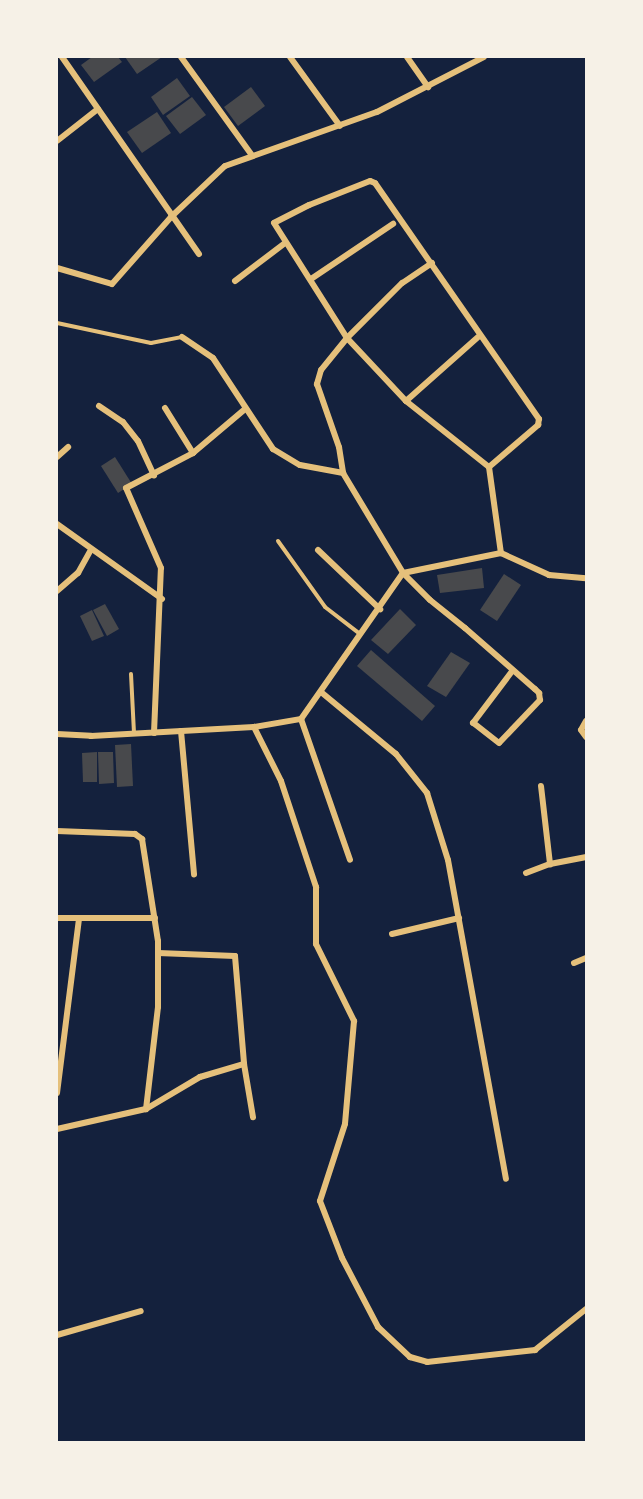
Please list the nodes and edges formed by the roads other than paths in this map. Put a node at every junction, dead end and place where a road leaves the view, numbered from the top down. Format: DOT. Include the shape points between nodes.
graph roads {
  1 [pos="62,57"];
  2 [pos="182,57"];
  3 [pos="290,57"];
  4 [pos="407,57"];
  5 [pos="484,57"];
  6 [pos="428,87"];
  7 [pos="98,109"];
  8 [pos="340,126"];
  9 [pos="57,141"];
  10 [pos="251,154"];
  11 [pos="171,217"];
  12 [pos="393,224"];
  13 [pos="285,243"];
  14 [pos="199,254"];
  15 [pos="432,263"];
  16 [pos="57,268"];
  17 [pos="311,279"];
  18 [pos="235,281"];
  19 [pos="57,323"];
  20 [pos="182,337"];
  21 [pos="478,337"];
  22 [pos="347,338"];
  23 [pos="406,401"];
  24 [pos="99,406"];
  25 [pos="165,408"];
  26 [pos="245,409"];
  27 [pos="68,447"];
  28 [pos="193,453"];
  29 [pos="57,457"];
  30 [pos="489,467"];
  31 [pos="343,473"];
  32 [pos="154,475"];
  33 [pos="57,524"];
  34 [pos="278,541"];
  35 [pos="318,550"];
  36 [pos="90,551"];
  37 [pos="501,554"];
  38 [pos="403,573"];
  39 [pos="586,578"];
  40 [pos="57,591"];
  41 [pos="162,599"];
  42 [pos="380,609"];
  43 [pos="362,636"];
  44 [pos="513,670"];
  45 [pos="131,674"];
  46 [pos="321,692"];
  47 [pos="301,719"];
  48 [pos="586,721"];
  49 [pos="254,727"];
  50 [pos="181,731"];
  51 [pos="154,733"];
  52 [pos="57,734"];
  53 [pos="134,734"];
  54 [pos="586,737"];
  55 [pos="541,786"];
  56 [pos="57,831"];
  57 [pos="586,857"];
  58 [pos="350,860"];
  59 [pos="550,864"];
  60 [pos="526,873"];
  61 [pos="194,874"];
  62 [pos="57,918"];
  63 [pos="155,918"];
  64 [pos="459,918"];
  65 [pos="78,920"];
  66 [pos="392,934"];
  67 [pos="158,953"];
  68 [pos="586,958"];
  69 [pos="574,963"];
  70 [pos="244,1064"];
  71 [pos="57,1093"];
  72 [pos="146,1109"];
  73 [pos="253,1117"];
  74 [pos="57,1130"];
  75 [pos="506,1179"];
  76 [pos="586,1310"];
  77 [pos="141,1311"];
  78 [pos="57,1335"];
  1 -- 7 [label="street"];
  2 -- 10 [label="street"];
  3 -- 8 [label="street"];
  4 -- 6 [label="street"];
  5 -- 6 [label="street"];
  6 -- 8 [label="street"];
  7 -- 9 [label="street"];
  7 -- 11 [label="street"];
  8 -- 10 [label="street"];
  10 -- 11 [label="street" via="214,173"];
  11 -- 14 [label="street"];
  11 -- 16 [label="street" via="112,284"];
  12 -- 17 [label="street"];
  13 -- 15 [label="street" via="274,226 309,205 370,182 375,183"];
  13 -- 17 [label="street"];
  13 -- 18 [label="street"];
  15 -- 21 [label="street"];
  15 -- 22 [label="street" via="402,283"];
  17 -- 22 [label="street"];
  19 -- 20 [label="lane" via="151,343"];
  20 -- 26 [label="street" via="213,358"];
  21 -- 23 [label="street"];
  21 -- 30 [label="street" via="539,422"];
  22 -- 23 [label="street"];
  22 -- 31 [label="street" via="321,370 317,384 339,447"];
  23 -- 30 [label="street"];
  24 -- 32 [label="street" via="128,429"];
  25 -- 28 [label="street"];
  26 -- 28 [label="street"];
  26 -- 31 [label="street" via="261,434 285,458"];
  27 -- 29 [label="street"];
  28 -- 32 [label="street"];
  30 -- 37 [label="street"];
  31 -- 38 [label="street"];
  32 -- 41 [label="street" via="126,488 161,568"];
  33 -- 36 [label="street"];
  34 -- 43 [label="lane" via="325,607"];
  35 -- 42 [label="street"];
  36 -- 40 [label="street" via="78,573"];
  36 -- 41 [label="street"];
  37 -- 38 [label="street"];
  37 -- 39 [label="street" via="549,575"];
  38 -- 42 [label="street"];
  38 -- 44 [label="street"];
  41 -- 51 [label="street"];
  42 -- 43 [label="street"];
  43 -- 46 [label="street"];
  44 -- 44 [label="street" via="473,723 499,743 540,700 536,689"];
  45 -- 53 [label="lane"];
  46 -- 47 [label="street"];
  46 -- 64 [label="street" via="396,754 427,793 448,860"];
  47 -- 49 [label="street"];
  47 -- 58 [label="street"];
  48 -- 54 [label="street" via="581,730"];
  49 -- 50 [label="street"];
  49 -- 76 [label="street" via="281,781 316,886 316,944 354,1021 345,1124 320,1201 337,1248 378,1327 410,1356 427,1362 535,1350"];
  50 -- 51 [label="street"];
  50 -- 61 [label="street"];
  51 -- 53 [label="street"];
  52 -- 53 [label="street"];
  55 -- 59 [label="street"];
  56 -- 63 [label="street" via="140,835"];
  57 -- 59 [label="street"];
  59 -- 60 [label="street"];
  62 -- 65 [label="street"];
  63 -- 65 [label="street"];
  63 -- 67 [label="street"];
  64 -- 66 [label="street"];
  64 -- 75 [label="street"];
  65 -- 71 [label="street"];
  67 -- 70 [label="street" via="235,956"];
  67 -- 72 [label="street" via="158,1007"];
  68 -- 69 [label="street"];
  70 -- 72 [label="street" via="200,1077"];
  70 -- 73 [label="street"];
  72 -- 74 [label="street"];
  77 -- 78 [label="street"];
}
